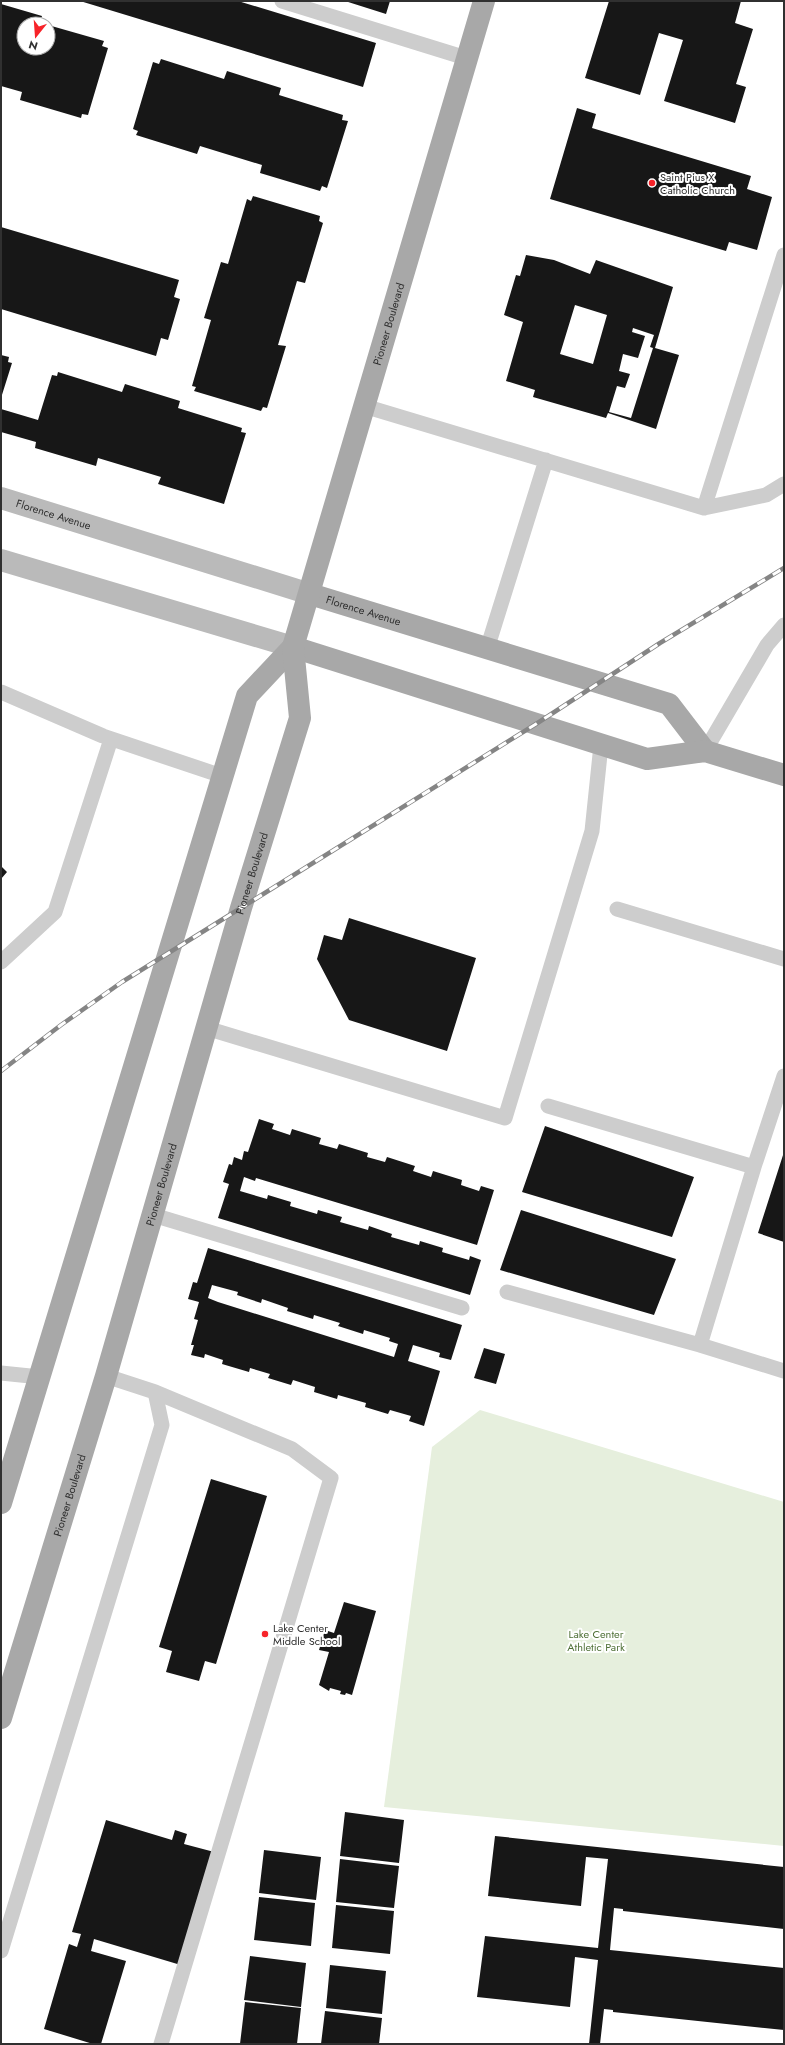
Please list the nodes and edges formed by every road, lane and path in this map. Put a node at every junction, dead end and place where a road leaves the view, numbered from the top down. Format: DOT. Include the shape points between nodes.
graph roads {
  1 [pos="282,1"];
  2 [pos="484,1"];
  3 [pos="466,58"];
  4 [pos="784,255"];
  5 [pos="364,406"];
  6 [pos="546,460"];
  7 [pos="784,484"];
  8 [pos="1,498"];
  9 [pos="704,508"];
  10 [pos="1,560"];
  11 [pos="310,594"];
  12 [pos="784,625"];
  13 [pos="293,647"];
  14 [pos="487,649"];
  15 [pos="1,692"];
  16 [pos="111,739"];
  17 [pos="601,745"];
  18 [pos="705,751"];
  19 [pos="784,775"];
  20 [pos="222,776"];
  21 [pos="617,909"];
  22 [pos="784,959"];
  23 [pos="1,962"];
  24 [pos="206,1028"];
  25 [pos="784,1076"];
  26 [pos="548,1106"];
  27 [pos="754,1167"];
  28 [pos="153,1215"];
  29 [pos="508,1292"];
  30 [pos="462,1308"];
  31 [pos="700,1345"];
  32 [pos="784,1371"];
  33 [pos="1,1373"];
  34 [pos="106,1376"];
  35 [pos="40,1377"];
  36 [pos="155,1392"];
  37 [pos="1,1503"];
  38 [pos="1,1718"];
  39 [pos="1,1951"];
  40 [pos="160,2044"];
  1 -- 3 [label="lane"];
  2 -- 3 [label="main road, Pioneer Boulevard"];
  3 -- 5 [label="main road, Pioneer Boulevard"];
  4 -- 9 [label="lane"];
  5 -- 6 [label="lane"];
  5 -- 11 [label="main road, Pioneer Boulevard"];
  6 -- 9 [label="lane"];
  6 -- 14 [label="lane"];
  7 -- 9 [label="lane" via="766,495"];
  8 -- 11 [label="main road, Florence Avenue"];
  10 -- 13 [label="main road"];
  11 -- 13 [label="main road, Pioneer Boulevard"];
  11 -- 14 [label="main road, Florence Avenue"];
  12 -- 18 [label="lane" via="768,645"];
  13 -- 17 [label="main road"];
  13 -- 20 [label="main road, Pioneer Boulevard" via="247,696"];
  13 -- 24 [label="main road, Pioneer Boulevard" via="300,718"];
  14 -- 18 [label="main road, Florence Avenue" via="669,704"];
  15 -- 16 [label="lane"];
  16 -- 20 [label="lane"];
  16 -- 23 [label="lane" via="54,912"];
  17 -- 18 [label="main road" via="648,759"];
  17 -- 24 [label="lane" via="592,831 505,1118"];
  18 -- 19 [label="main road"];
  20 -- 35 [label="main road, Pioneer Boulevard"];
  21 -- 22 [label="lane"];
  24 -- 28 [label="main road, Pioneer Boulevard"];
  25 -- 27 [label="lane"];
  26 -- 27 [label="lane"];
  27 -- 31 [label="lane"];
  28 -- 30 [label="lane"];
  28 -- 34 [label="main road, Pioneer Boulevard"];
  29 -- 31 [label="lane"];
  31 -- 32 [label="lane"];
  33 -- 35 [label="lane"];
  34 -- 36 [label="lane"];
  34 -- 38 [label="main road, Pioneer Boulevard"];
  35 -- 37 [label="main road, Pioneer Boulevard"];
  36 -- 39 [label="lane" via="162,1425"];
  36 -- 40 [label="lane" via="292,1449 331,1478"];
}
